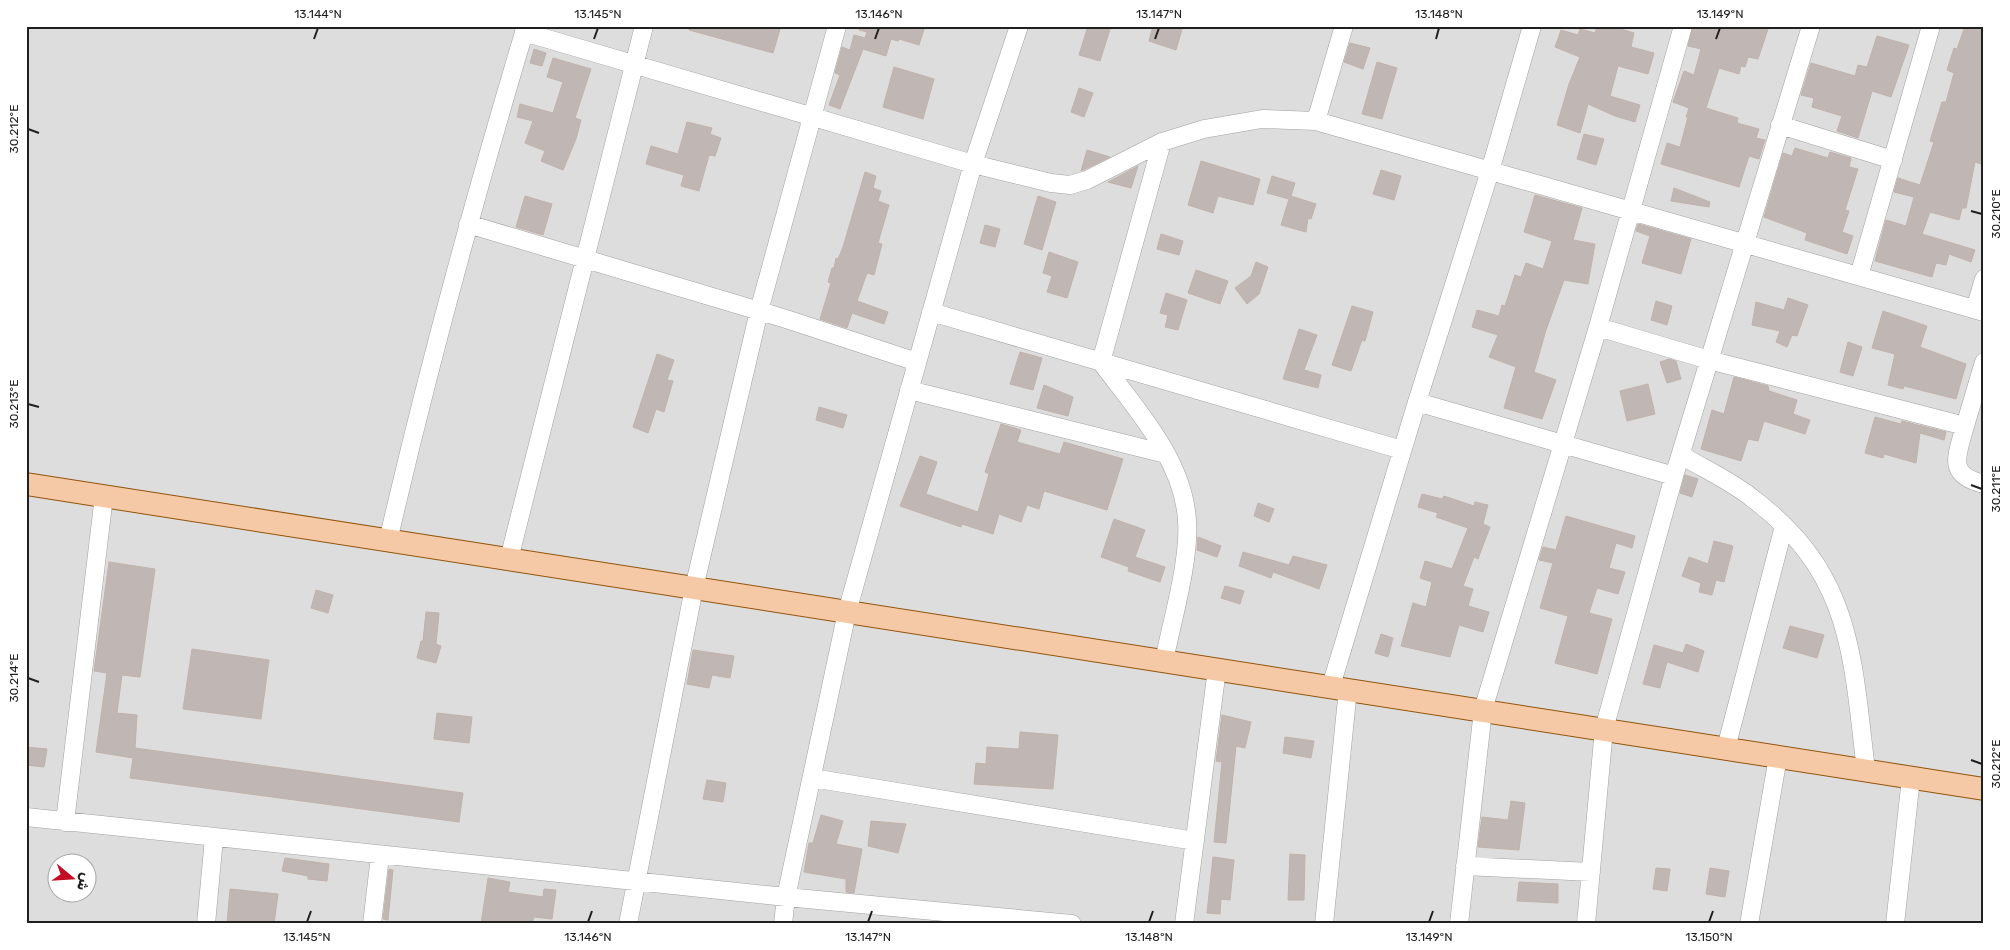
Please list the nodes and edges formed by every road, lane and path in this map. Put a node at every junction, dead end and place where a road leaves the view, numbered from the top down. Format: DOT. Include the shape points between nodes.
graph roads {
  1 [pos="644,26"];
  2 [pos="837,26"];
  3 [pos="1019,26"];
  4 [pos="1344,26"];
  5 [pos="1532,26"];
  6 [pos="1683,26"];
  7 [pos="1811,26"];
  8 [pos="1931,26"];
  9 [pos="525,29"];
  10 [pos="634,63"];
  11 [pos="812,116"];
  12 [pos="1316,121"];
  13 [pos="1780,125"];
  14 [pos="1162,142"];
  15 [pos="1893,160"];
  16 [pos="973,164"];
  17 [pos="1490,171"];
  18 [pos="1629,212"];
  19 [pos="468,224"];
  20 [pos="1744,243"];
  21 [pos="584,258"];
  22 [pos="1860,276"];
  23 [pos="1984,278"];
  24 [pos="759,310"];
  25 [pos="1979,311"];
  26 [pos="932,312"];
  27 [pos="1598,327"];
  28 [pos="1709,360"];
  29 [pos="917,362"];
  30 [pos="1101,362"];
  31 [pos="1984,362"];
  32 [pos="909,390"];
  33 [pos="1416,402"];
  34 [pos="1965,426"];
  35 [pos="1562,443"];
  36 [pos="1402,450"];
  37 [pos="1166,454"];
  38 [pos="1681,456"];
  39 [pos="1674,476"];
  40 [pos="26,484"];
  41 [pos="1984,484"];
  42 [pos="104,496"];
  43 [pos="1784,526"];
  44 [pos="388,541"];
  45 [pos="509,559"];
  46 [pos="694,588"];
  47 [pos="847,612"];
  48 [pos="1164,661"];
  49 [pos="1217,669"];
  50 [pos="1340,687"];
  51 [pos="1483,710"];
  52 [pos="1604,728"];
  53 [pos="1726,748"];
  54 [pos="1778,757"];
  55 [pos="1866,770"];
  56 [pos="812,778"];
  57 [pos="1911,778"];
  58 [pos="1983,785"];
  59 [pos="26,817"];
  60 [pos="66,822"];
  61 [pos="214,838"];
  62 [pos="1195,841"];
  63 [pos="380,856"];
  64 [pos="1466,866"];
  65 [pos="1591,872"];
  66 [pos="635,881"];
  67 [pos="786,897"];
  68 [pos="916,917"];
  69 [pos="206,924"];
  70 [pos="372,924"];
  71 [pos="628,924"];
  72 [pos="783,924"];
  73 [pos="1072,924"];
  74 [pos="1184,924"];
  75 [pos="1324,924"];
  76 [pos="1459,924"];
  77 [pos="1586,924"];
  78 [pos="1749,924"];
  79 [pos="1896,924"];
  1 -- 10 [label="street"];
  2 -- 11 [label="street"];
  3 -- 16 [label="street"];
  4 -- 12 [label="street"];
  5 -- 17 [label="street"];
  6 -- 18 [label="street"];
  7 -- 13 [label="street"];
  8 -- 15 [label="street"];
  9 -- 10 [label="street"];
  9 -- 19 [label="street"];
  10 -- 11 [label="street"];
  10 -- 21 [label="street"];
  11 -- 16 [label="street"];
  11 -- 24 [label="street"];
  12 -- 14 [label="street" via="1262,119 1204,129"];
  12 -- 17 [label="street"];
  13 -- 15 [label="street"];
  13 -- 20 [label="street"];
  14 -- 16 [label="street" via="1087,180 1070,185"];
  14 -- 30 [label="street"];
  15 -- 22 [label="street"];
  16 -- 26 [label="street"];
  17 -- 18 [label="street"];
  17 -- 33 [label="street"];
  18 -- 20 [label="street"];
  18 -- 27 [label="street"];
  19 -- 21 [label="street"];
  19 -- 44 [label="street"];
  20 -- 22 [label="street"];
  20 -- 28 [label="street"];
  21 -- 24 [label="street"];
  21 -- 45 [label="street"];
  22 -- 25 [label="street"];
  23 -- 25 [label="street"];
  24 -- 29 [label="street"];
  24 -- 46 [label="street"];
  26 -- 29 [label="street"];
  26 -- 30 [label="street"];
  27 -- 28 [label="street"];
  27 -- 35 [label="street"];
  28 -- 34 [label="street"];
  28 -- 38 [label="street"];
  29 -- 32 [label="street"];
  30 -- 36 [label="street"];
  30 -- 37 [label="street"];
  31 -- 34 [label="street"];
  32 -- 37 [label="street"];
  32 -- 47 [label="street"];
  33 -- 35 [label="street"];
  33 -- 36 [label="street"];
  34 -- 41 [label="street" via="1957,456 1958,470 1967,480"];
  35 -- 39 [label="street"];
  35 -- 51 [label="street"];
  36 -- 50 [label="street"];
  37 -- 48 [label="street" via="1179,483 1188,521 1185,556"];
  38 -- 39 [label="street"];
  38 -- 43 [label="street" via="1752,497"];
  39 -- 52 [label="street"];
  40 -- 42 [label="main road"];
  42 -- 44 [label="main road"];
  42 -- 60 [label="street"];
  43 -- 53 [label="street"];
  43 -- 55 [label="street" via="1814,559 1838,604 1851,653"];
  44 -- 45 [label="main road"];
  45 -- 46 [label="main road"];
  46 -- 47 [label="main road"];
  46 -- 66 [label="street"];
  47 -- 48 [label="main road"];
  47 -- 56 [label="street"];
  48 -- 49 [label="main road"];
  49 -- 50 [label="main road"];
  49 -- 62 [label="street"];
  50 -- 51 [label="main road"];
  50 -- 75 [label="street"];
  51 -- 52 [label="main road"];
  51 -- 64 [label="street"];
  52 -- 53 [label="main road"];
  52 -- 65 [label="street"];
  53 -- 54 [label="main road"];
  54 -- 55 [label="main road"];
  54 -- 78 [label="street"];
  55 -- 57 [label="main road"];
  56 -- 62 [label="street"];
  56 -- 67 [label="street"];
  57 -- 58 [label="main road"];
  57 -- 79 [label="street"];
  59 -- 60 [label="street"];
  60 -- 61 [label="street"];
  61 -- 63 [label="street"];
  61 -- 69 [label="street"];
  62 -- 74 [label="street"];
  63 -- 66 [label="street"];
  63 -- 70 [label="street"];
  64 -- 65 [label="street"];
  64 -- 76 [label="street"];
  65 -- 77 [label="street"];
  66 -- 67 [label="street"];
  66 -- 71 [label="street"];
  67 -- 68 [label="street"];
  67 -- 72 [label="street"];
  68 -- 73 [label="street"];
}
